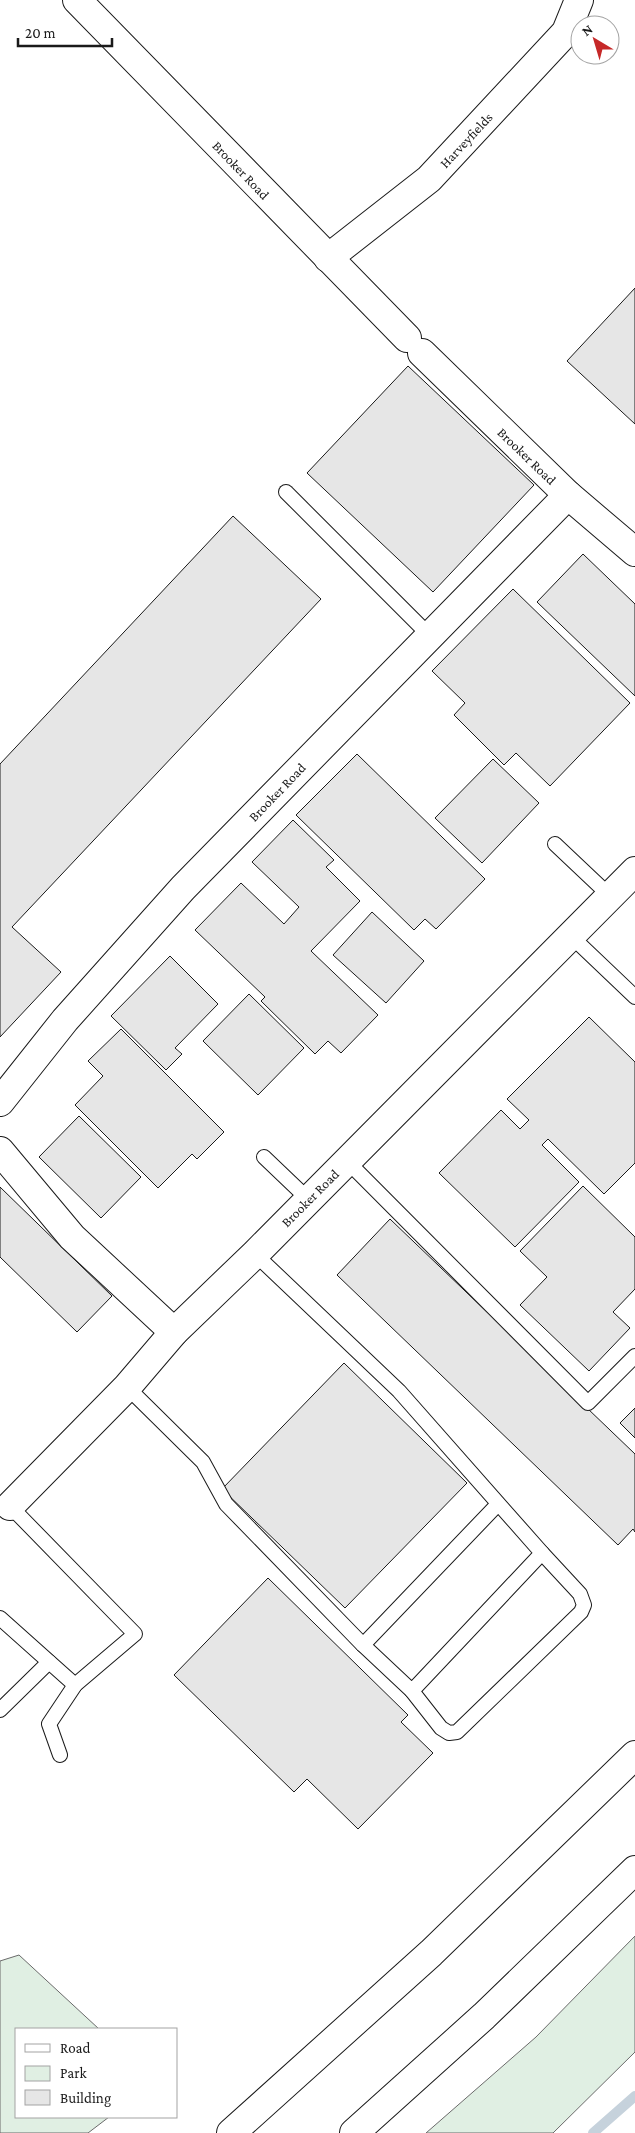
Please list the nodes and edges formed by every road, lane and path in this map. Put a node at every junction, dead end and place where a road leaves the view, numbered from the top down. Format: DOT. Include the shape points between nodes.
graph roads {
  1 [pos="578,0"];
  2 [pos="83,2"];
  3 [pos="328,258"];
  4 [pos="286,492"];
  5 [pos="568,495"];
  6 [pos="635,552"];
  7 [pos="430,636"];
  8 [pos="555,844"];
  9 [pos="635,871"];
  10 [pos="610,896"];
  11 [pos="571,936"];
  12 [pos="635,997"];
  13 [pos="0,1102"];
  14 [pos="0,1151"];
  15 [pos="264,1157"];
  16 [pos="347,1161"];
  17 [pos="309,1200"];
  18 [pos="255,1254"];
  19 [pos="174,1332"];
  20 [pos="635,1356"];
  21 [pos="127,1387"];
  22 [pos="498,1504"];
  23 [pos="10,1506"];
  24 [pos="542,1553"];
  25 [pos="0,1618"];
  26 [pos="363,1645"];
  27 [pos="49,1662"];
  28 [pos="75,1685"];
  29 [pos="412,1691"];
  30 [pos="0,1710"];
  31 [pos="635,1755"];
  32 [pos="60,1756"];
  33 [pos="635,1870"];
  34 [pos="231,2133"];
  35 [pos="354,2133"];
  1 -- 3 [label="main road, Harveyfields" via="566,32 429,179"];
  2 -- 3 [label="main road, Brooker Road"];
  3 -- 5 [label="main road, Brooker Road"];
  4 -- 7 [label="lane"];
  5 -- 6 [label="main road, Brooker Road"];
  5 -- 7 [label="main road, Brooker Road"];
  7 -- 13 [label="main road, Brooker Road" via="183,888 65,1020"];
  8 -- 10 [label="lane"];
  9 -- 10 [label="main road, Brooker Road"];
  10 -- 11 [label="main road, Brooker Road"];
  11 -- 12 [label="lane"];
  11 -- 16 [label="main road, Brooker Road"];
  14 -- 19 [label="main road" via="72,1236"];
  15 -- 17 [label="lane"];
  16 -- 17 [label="main road, Brooker Road"];
  16 -- 20 [label="lane" via="588,1403"];
  17 -- 18 [label="main road, Brooker Road"];
  18 -- 19 [label="main road, Brooker Road"];
  18 -- 22 [label="lane" via="399,1391"];
  19 -- 21 [label="main road, Brooker Road"];
  21 -- 23 [label="main road, Brooker Road"];
  21 -- 26 [label="lane" via="203,1462 226,1504"];
  22 -- 24 [label="lane"];
  22 -- 26 [label="lane"];
  23 -- 28 [label="lane" via="135,1634"];
  24 -- 29 [label="lane"];
  24 -- 29 [label="lane" via="580,1594 584,1605 581,1612 457,1732 449,1733 441,1728"];
  25 -- 27 [label="lane"];
  26 -- 29 [label="lane"];
  27 -- 28 [label="lane"];
  27 -- 30 [label="lane"];
  28 -- 32 [label="lane" via="49,1724"];
  31 -- 34 [label="main road" via="431,1953"];
  33 -- 35 [label="main road" via="484,2016"];
}
